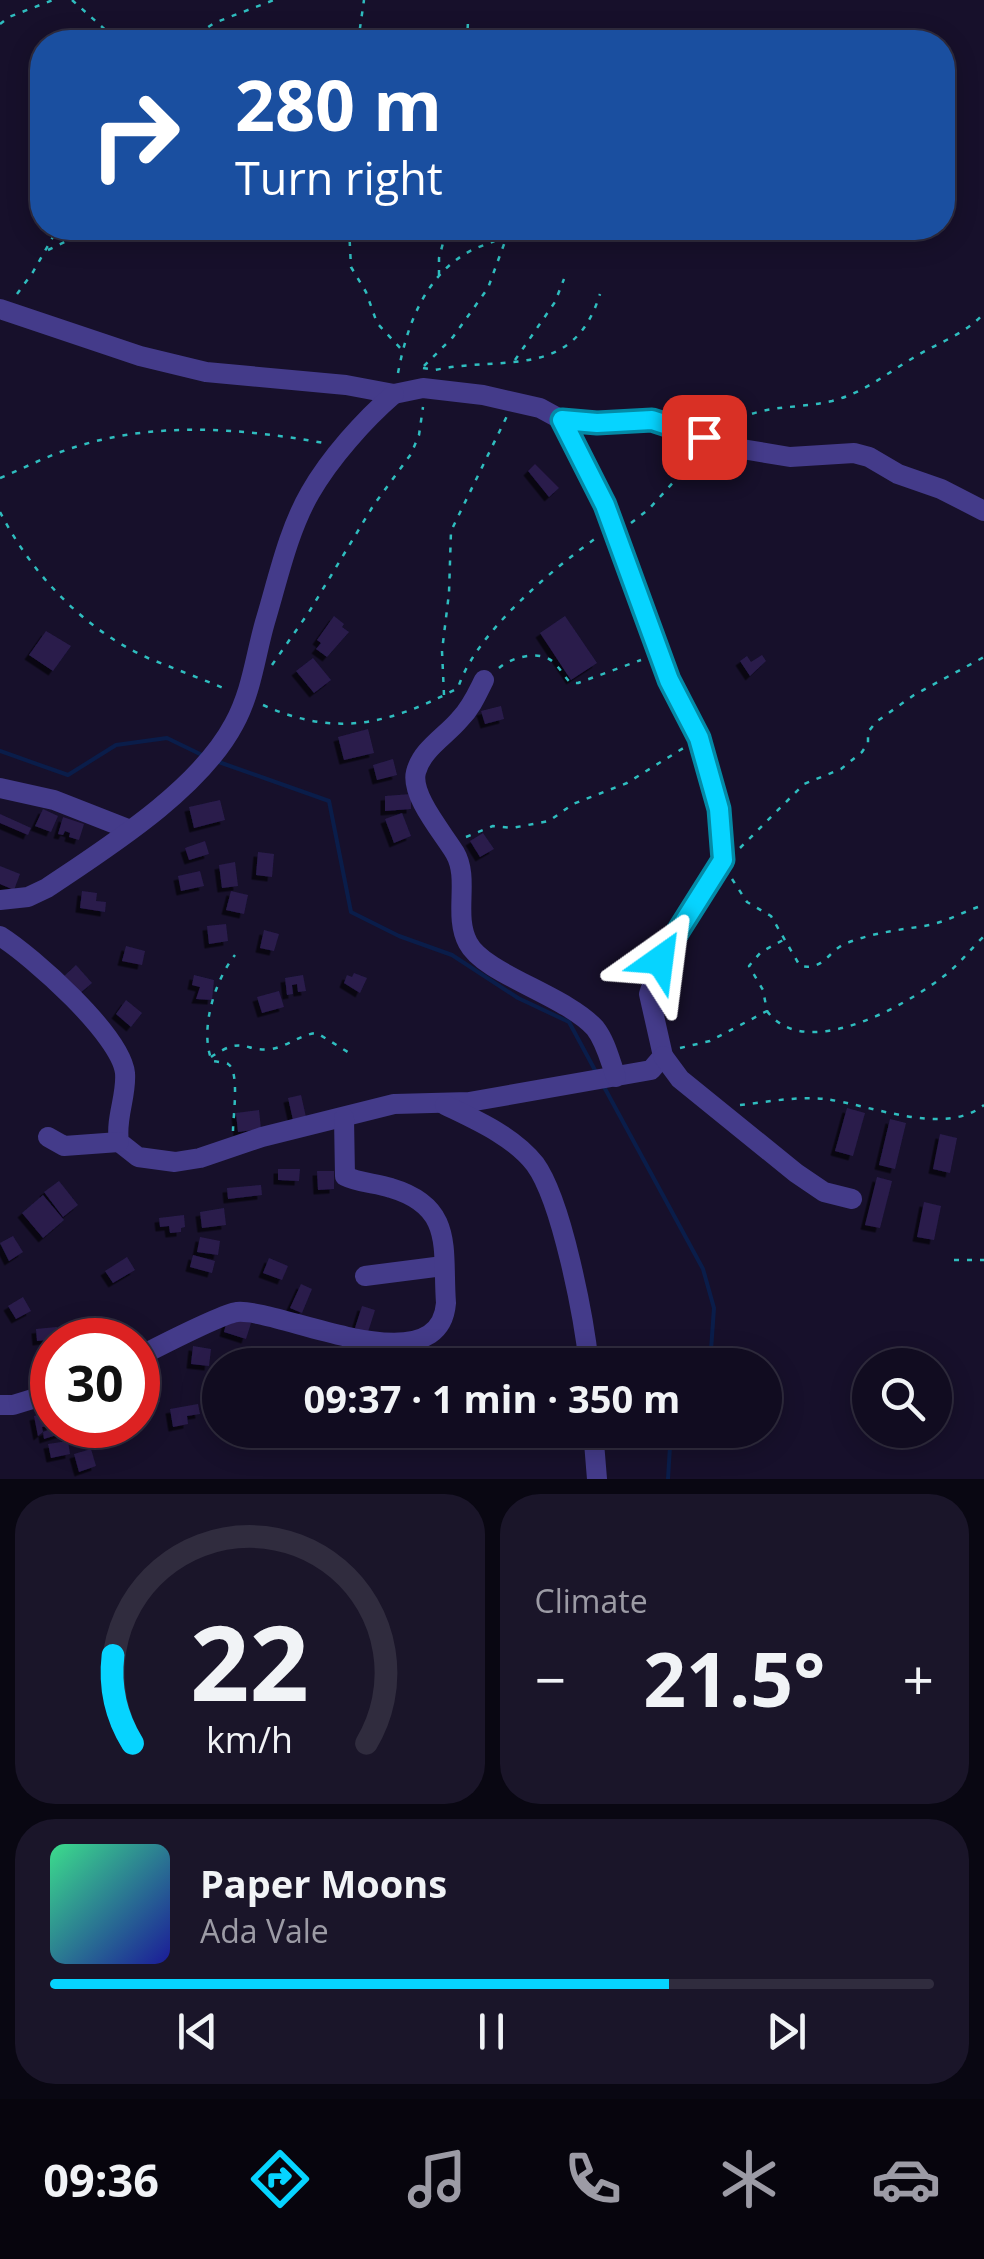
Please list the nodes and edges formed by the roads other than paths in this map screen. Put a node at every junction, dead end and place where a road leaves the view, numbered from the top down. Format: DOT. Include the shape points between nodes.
graph roads {
  1 [pos="2,310"];
  2 [pos="394,394"];
  3 [pos="562,420"];
  4 [pos="984,511"];
  5 [pos="484,680"];
  6 [pos="0,788"];
  7 [pos="128,829"];
  8 [pos="0,900"];
  9 [pos="0,936"];
  10 [pos="663,1053"];
  11 [pos="613,1078"];
  12 [pos="443,1104"];
  13 [pos="344,1118"];
  14 [pos="48,1137"];
  15 [pos="119,1142"];
  16 [pos="852,1199"];
  17 [pos="443,1266"];
  18 [pos="364,1276"];
  19 [pos="160,1348"];
  20 [pos="586,1348"];
  21 [pos="30,1400"];
  22 [pos="0,1405"];
  23 [pos="594,1448"];
  24 [pos="597,1479"];
  1 -- 2 [label="street" via="206,372"];
  2 -- 3 [label="street" via="423,388 514,402"];
  2 -- 7 [label="street" via="366,418 310,493 233,726 180,792"];
  3 -- 4 [label="street" via="652,420 742,449 869,457"];
  3 -- 10 [label="street" via="699,738 719,809 723,860 652,981 650,1006"];
  5 -- 11 [label="street" via="472,705 414,775 460,869 468,944 483,961 595,1028"];
  6 -- 7 [label="street" via="54,800"];
  7 -- 8 [label="street" via="47,888"];
  9 -- 15 [label="street" via="61,984 118,1052 126,1076"];
  10 -- 11 [label="street" via="651,1070"];
  10 -- 16 [label="street" via="680,1079 765,1148 824,1192"];
  11 -- 12 [label="street"];
  12 -- 13 [label="street" via="394,1104"];
  12 -- 20 [label="street" via="520,1148 536,1166 560,1224"];
  13 -- 15 [label="street" via="200,1158 138,1158"];
  13 -- 17 [label="street" via="345,1176 422,1200 442,1226"];
  14 -- 15 [label="street" via="64,1146"];
  17 -- 18 [label="street"];
  17 -- 19 [label="street" via="445,1313 428,1333 411,1340 374,1344 238,1312"];
  21 -- 22 [label="street"];
  23 -- 24 [label="street"];
}
